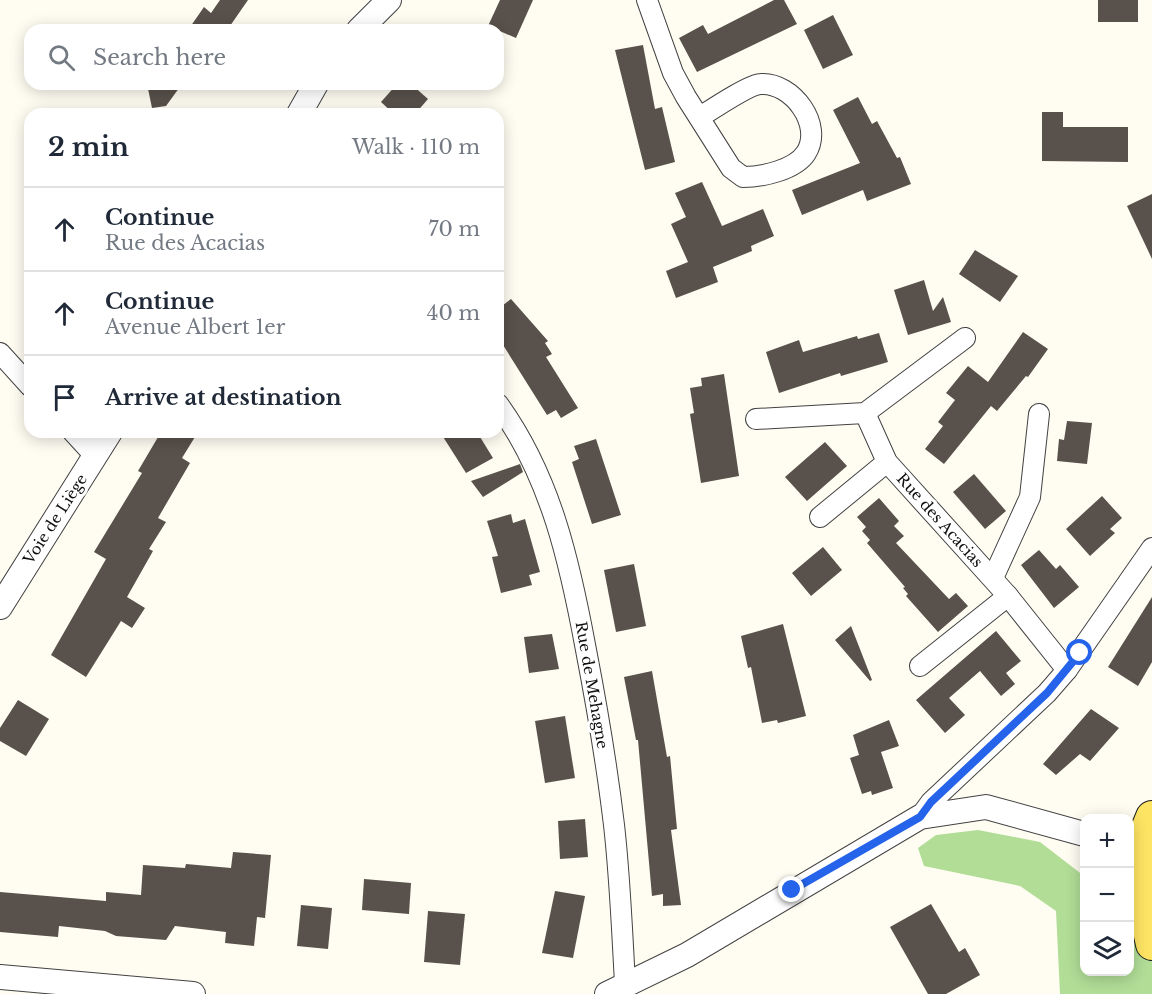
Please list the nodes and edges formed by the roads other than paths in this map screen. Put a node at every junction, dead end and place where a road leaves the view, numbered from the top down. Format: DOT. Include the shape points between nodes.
graph roads {
  1 [pos="388,0"];
  2 [pos="647,0"];
  3 [pos="365,24"];
  4 [pos="313,90"];
  5 [pos="302,108"];
  6 [pos="700,117"];
  7 [pos="965,338"];
  8 [pos="0,353"];
  9 [pos="24,379"];
  10 [pos="865,413"];
  11 [pos="504,414"];
  12 [pos="1039,414"];
  13 [pos="756,419"];
  14 [pos="78,438"];
  15 [pos="106,438"];
  16 [pos="95,456"];
  17 [pos="887,462"];
  18 [pos="820,517"];
  19 [pos="1148,554"];
  20 [pos="993,578"];
  21 [pos="1008,596"];
  22 [pos="0,607"];
  23 [pos="920,666"];
  24 [pos="1067,670"];
  25 [pos="920,817"];
  26 [pos="1152,817"];
  27 [pos="1080,833"];
  28 [pos="1134,849"];
  29 [pos="1152,944"];
  30 [pos="0,977"];
  31 [pos="616,989"];
  32 [pos="193,994"];
  1 -- 3 [label="street"];
  2 -- 6 [label="street" via="673,73"];
  4 -- 5 [label="street"];
  6 -- 6 [label="street" via="759,83 776,86 801,105 810,124 811,140 806,154 796,163 759,177 743,177 731,168"];
  7 -- 10 [label="street"];
  8 -- 9 [label="street"];
  10 -- 13 [label="street"];
  10 -- 17 [label="street, Rue des Acacias"];
  11 -- 31 [label="street, Rue de Mehagne" via="540,474 573,578 614,826"];
  12 -- 20 [label="street, Rue des Acacias" via="1029,497"];
  14 -- 16 [label="street"];
  15 -- 16 [label="street, Voie de Liège"];
  16 -- 22 [label="street, Voie de Liège"];
  17 -- 18 [label="street, Rue des Acacias"];
  17 -- 20 [label="street, Rue des Acacias"];
  19 -- 24 [label="street"];
  20 -- 21 [label="street, Rue des Acacias"];
  21 -- 23 [label="street"];
  21 -- 24 [label="street, Rue des Acacias"];
  24 -- 25 [label="street"];
  25 -- 27 [label="street" via="986,807"];
  25 -- 31 [label="street" via="687,955"];
  26 -- 28 [label="main road"];
  28 -- 29 [label="main road"];
  30 -- 32 [label="street"];
}
